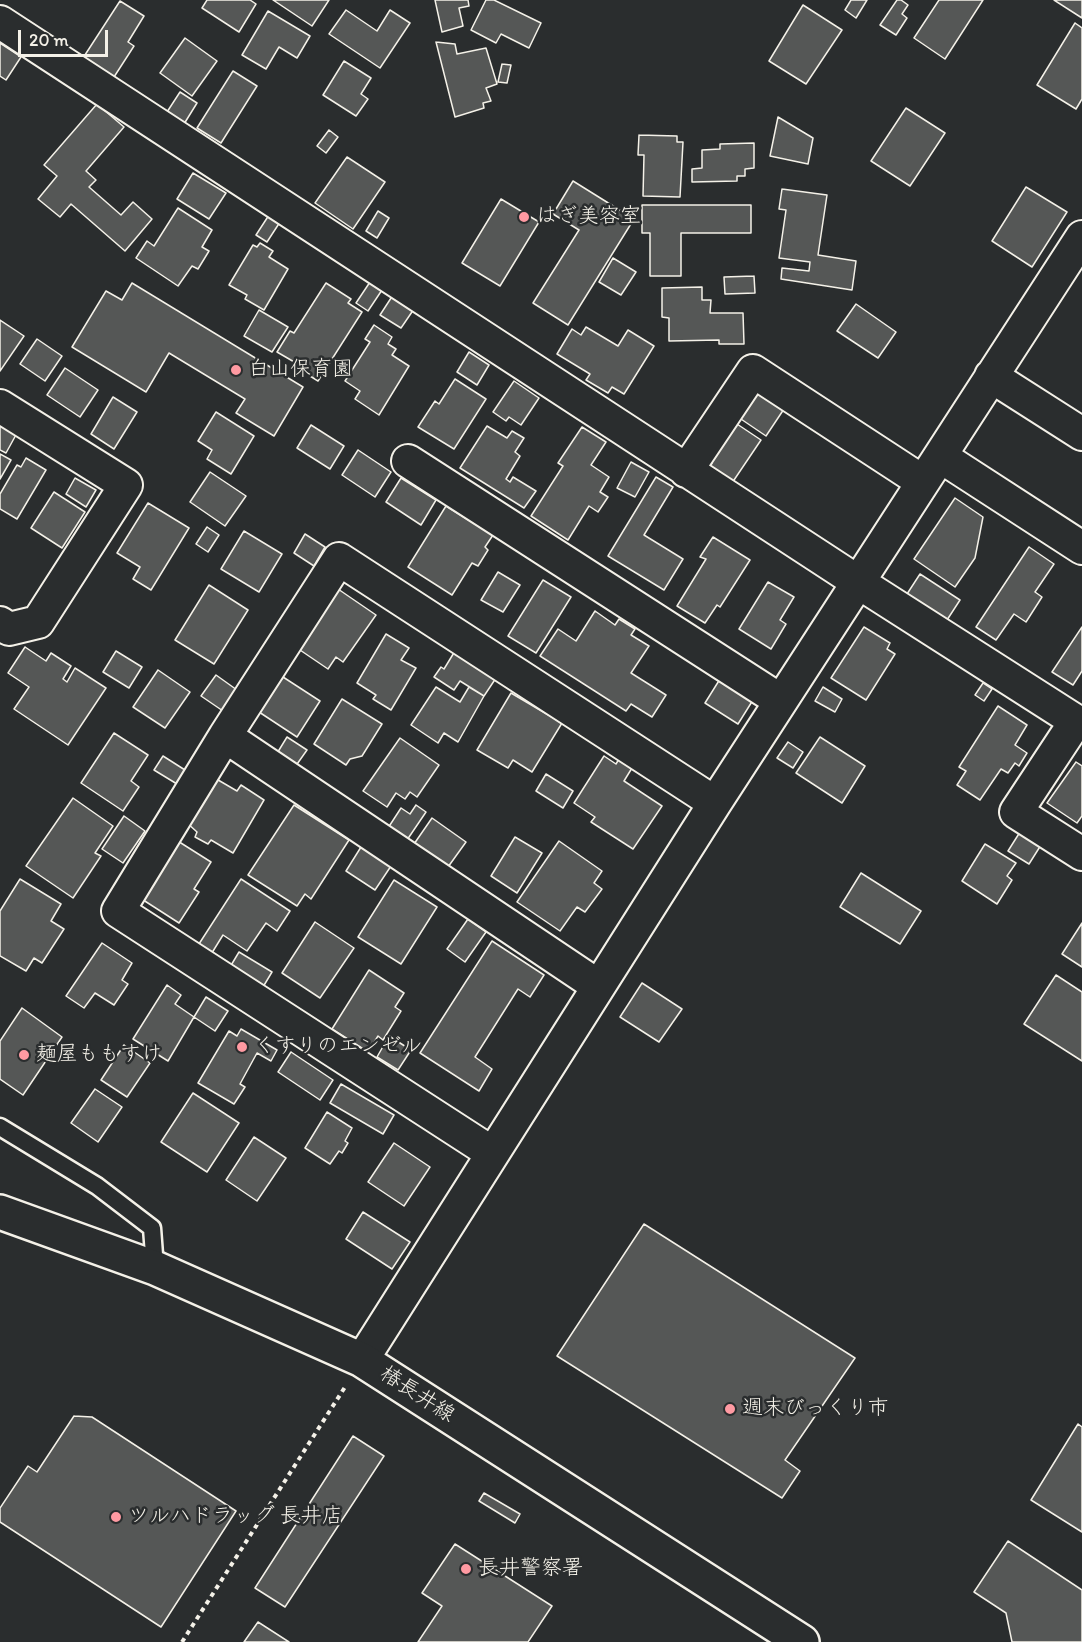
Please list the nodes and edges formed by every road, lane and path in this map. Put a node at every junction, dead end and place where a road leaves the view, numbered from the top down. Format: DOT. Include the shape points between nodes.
graph roads {
  1 [pos="0,22"];
  2 [pos="1082,237"];
  3 [pos="991,376"];
  4 [pos="0,406"];
  5 [pos="1082,434"];
  6 [pos="940,456"];
  7 [pos="408,461"];
  8 [pos="686,471"];
  9 [pos="923,482"];
  10 [pos="1082,548"];
  11 [pos="858,582"];
  12 [pos="0,623"];
  13 [pos="781,701"];
  14 [pos="1079,723"];
  15 [pos="225,736"];
  16 [pos="715,803"];
  17 [pos="1082,854"];
  18 [pos="598,986"];
  19 [pos="0,1127"];
  20 [pos="492,1153"];
  21 [pos="0,1212"];
  22 [pos="155,1268"];
  23 [pos="362,1360"];
  24 [pos="182,1642"];
  25 [pos="802,1642"];
  1 -- 8 [label="street"];
  2 -- 3 [label="street"];
  3 -- 5 [label="street"];
  3 -- 6 [label="street"];
  4 -- 12 [label="street" via="126,485 38,622 9,629"];
  6 -- 9 [label="street"];
  6 -- 10 [label="street"];
  7 -- 13 [label="street"];
  8 -- 9 [label="street" via="753,371"];
  8 -- 11 [label="street"];
  9 -- 11 [label="street"];
  11 -- 13 [label="street"];
  11 -- 14 [label="street"];
  13 -- 16 [label="street"];
  14 -- 17 [label="street" via="1016,812"];
  15 -- 16 [label="street" via="339,559"];
  15 -- 18 [label="street"];
  15 -- 20 [label="street" via="118,911"];
  16 -- 18 [label="street"];
  18 -- 20 [label="street"];
  19 -- 22 [label="lane" via="98,1186 152,1228"];
  20 -- 23 [label="street"];
  21 -- 22 [label="main road, 椿長井線"];
  22 -- 23 [label="main road, 椿長井線"];
  23 -- 24 [label="path"];
  23 -- 25 [label="main road, 椿長井線"];
}
